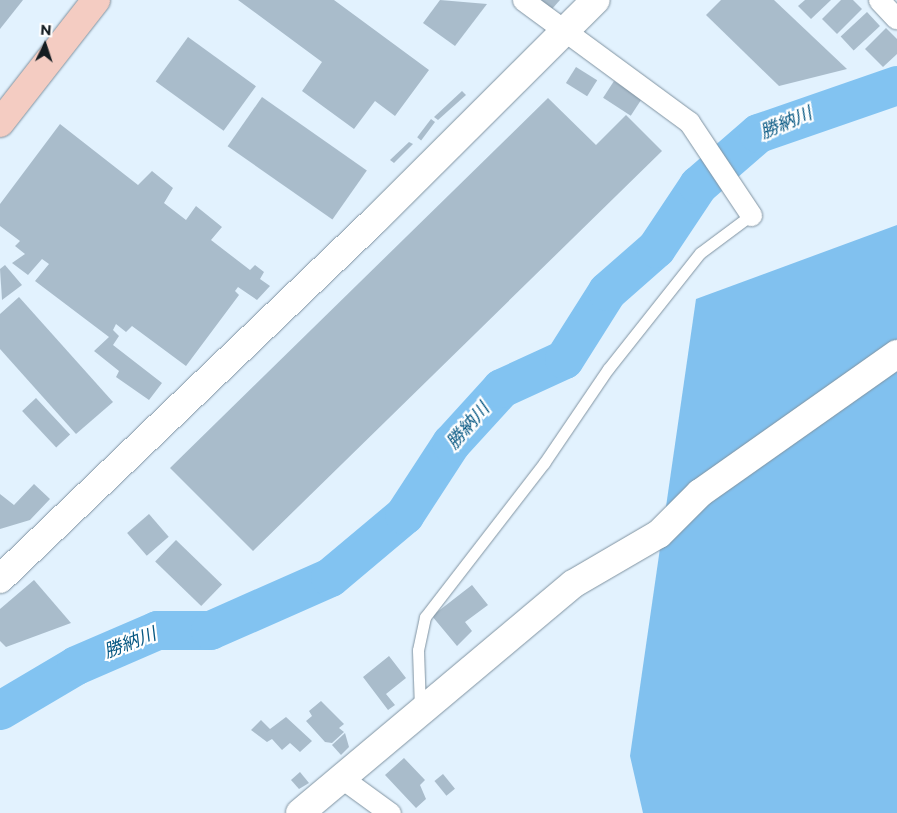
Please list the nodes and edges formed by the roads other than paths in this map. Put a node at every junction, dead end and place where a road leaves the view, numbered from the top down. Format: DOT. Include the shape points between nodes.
graph roads {
  1 [pos="96,0"];
  2 [pos="523,0"];
  3 [pos="596,0"];
  4 [pos="879,0"];
  5 [pos="896,18"];
  6 [pos="565,30"];
  7 [pos="0,123"];
  8 [pos="751,215"];
  9 [pos="897,354"];
  10 [pos="0,579"];
  11 [pos="420,710"];
  12 [pos="343,779"];
  13 [pos="300,813"];
  14 [pos="390,813"];
  1 -- 7 [label="highway"];
  2 -- 6 [label="street"];
  3 -- 6 [label="street"];
  4 -- 5 [label="street"];
  6 -- 8 [label="street" via="689,122 714,154"];
  6 -- 10 [label="street" via="376,219"];
  8 -- 11 [label="lane" via="700,253 608,369 544,463 425,617 418,650"];
  9 -- 11 [label="street" via="700,493 659,534 573,584"];
  11 -- 12 [label="street"];
  12 -- 13 [label="street"];
  12 -- 14 [label="street"];
}
